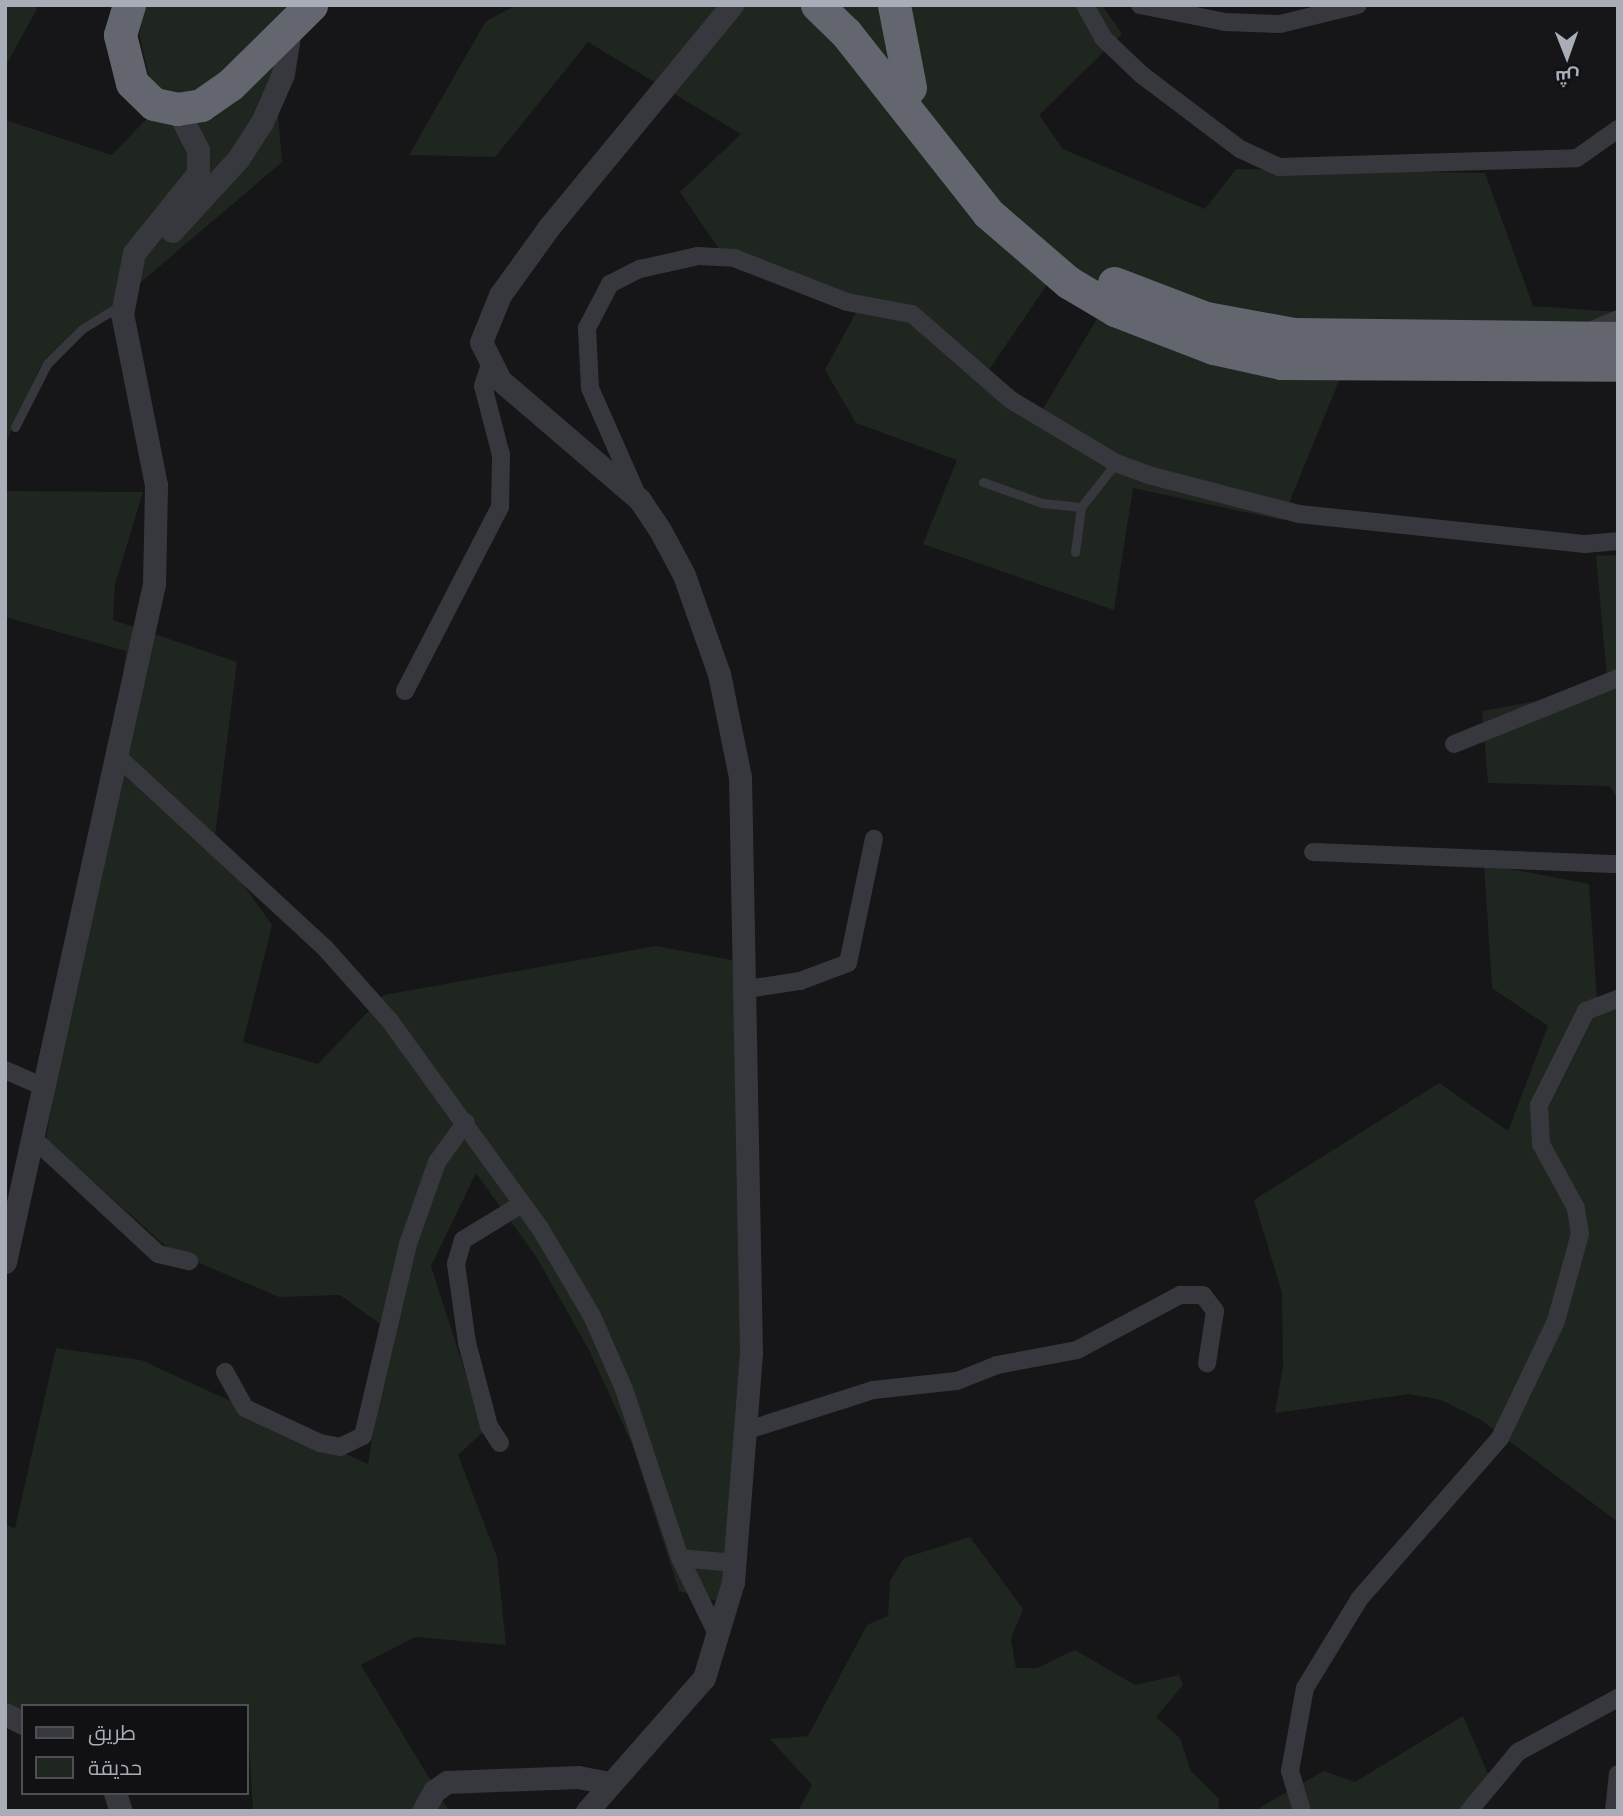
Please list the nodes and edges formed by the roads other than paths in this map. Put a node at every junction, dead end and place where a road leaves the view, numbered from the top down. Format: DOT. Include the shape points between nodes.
graph roads {
  1 [pos="129,5"];
  2 [pos="732,5"];
  3 [pos="894,5"];
  4 [pos="1085,5"];
  5 [pos="1140,5"];
  6 [pos="1357,5"];
  7 [pos="832,7"];
  8 [pos="301,14"];
  9 [pos="910,87"];
  10 [pos="177,109"];
  11 [pos="1618,129"];
  12 [pos="124,295"];
  13 [pos="1618,319"];
  14 [pos="1577,336"];
  15 [pos="1618,338"];
  16 [pos="1618,365"];
  17 [pos="489,367"];
  18 [pos="15,427"];
  19 [pos="1116,463"];
  20 [pos="984,482"];
  21 [pos="640,500"];
  22 [pos="1081,507"];
  23 [pos="1618,541"];
  24 [pos="1075,552"];
  25 [pos="1618,678"];
  26 [pos="405,691"];
  27 [pos="1454,744"];
  28 [pos="118,757"];
  29 [pos="874,839"];
  30 [pos="1313,852"];
  31 [pos="1618,864"];
  32 [pos="747,989"];
  33 [pos="1618,999"];
  34 [pos="5,1069"];
  35 [pos="46,1087"];
  36 [pos="466,1122"];
  37 [pos="35,1140"];
  38 [pos="522,1204"];
  39 [pos="189,1261"];
  40 [pos="5,1262"];
  41 [pos="1207,1363"];
  42 [pos="225,1372"];
  43 [pos="748,1430"];
  44 [pos="500,1443"];
  45 [pos="680,1558"];
  46 [pos="735,1563"];
  47 [pos="719,1638"];
  48 [pos="1618,1698"];
  49 [pos="5,1714"];
  50 [pos="21,1722"];
  51 [pos="1618,1774"];
  52 [pos="610,1783"];
  53 [pos="423,1811"];
  54 [pos="587,1811"];
  55 [pos="1302,1811"];
  56 [pos="1469,1811"];
  57 [pos="1614,1811"];
  1 -- 10 [label="highway" via="120,35 132,83 148,101"];
  2 -- 17 [label="street" via="620,134 500,295 481,342"];
  3 -- 9 [label="highway"];
  4 -- 11 [label="street" via="1103,38 1142,75 1240,149 1279,167 1577,158"];
  5 -- 6 [label="street" via="1225,22 1280,24"];
  7 -- 9 [label="highway"];
  7 -- 16 [label="highway" via="988,213 1068,282 1115,310 1213,348 1281,363"];
  8 -- 10 [label="highway" via="214,97"];
  8 -- 12 [label="street" via="283,74 251,139"];
  9 -- 14 [label="highway" via="1013,208 1088,269 1151,300 1294,334"];
  10 -- 12 [label="street" via="198,150 198,173 134,253"];
  12 -- 18 [label="lane" via="47,364"];
  12 -- 28 [label="street" via="158,527 155,584"];
  13 -- 14 [label="street"];
  14 -- 15 [label="highway"];
  17 -- 21 [label="street"];
  17 -- 26 [label="street" via="483,386 501,455 500,507"];
  19 -- 21 [label="street" via="1011,400 912,314 847,302 734,258 698,256 640,269 610,284 587,328 590,388"];
  19 -- 22 [label="lane"];
  19 -- 23 [label="street" via="1299,513 1585,544"];
  20 -- 22 [label="lane" via="1042,503"];
  21 -- 32 [label="street" via="684,575 733,729"];
  22 -- 24 [label="lane"];
  25 -- 27 [label="street"];
  28 -- 35 [label="street"];
  28 -- 36 [label="street" via="325,948"];
  29 -- 32 [label="street" via="848,963 800,981"];
  30 -- 31 [label="street"];
  32 -- 43 [label="street"];
  33 -- 55 [label="street" via="1586,1011 1539,1105 1541,1144 1576,1208 1580,1234 1556,1321 1500,1438 1360,1598 1305,1688 1290,1771"];
  34 -- 35 [label="street"];
  35 -- 37 [label="street"];
  36 -- 38 [label="street"];
  36 -- 42 [label="street" via="437,1162 408,1244 363,1436 340,1447 320,1443 245,1408"];
  37 -- 39 [label="street" via="158,1254"];
  37 -- 40 [label="street"];
  38 -- 44 [label="street" via="463,1240 456,1264 467,1343 489,1426"];
  38 -- 45 [label="street" via="608,1352"];
  41 -- 43 [label="street" via="1215,1311 1203,1295 1180,1295 1077,1350 997,1365 947,1383 873,1390"];
  43 -- 46 [label="street"];
  45 -- 46 [label="street"];
  45 -- 47 [label="street"];
  46 -- 47 [label="street"];
  47 -- 52 [label="street" via="692,1695"];
  48 -- 56 [label="street" via="1518,1752"];
  49 -- 50 [label="street"];
  51 -- 57 [label="street"];
  52 -- 53 [label="street" via="578,1777 447,1782 433,1791"];
  52 -- 54 [label="street"];
}
